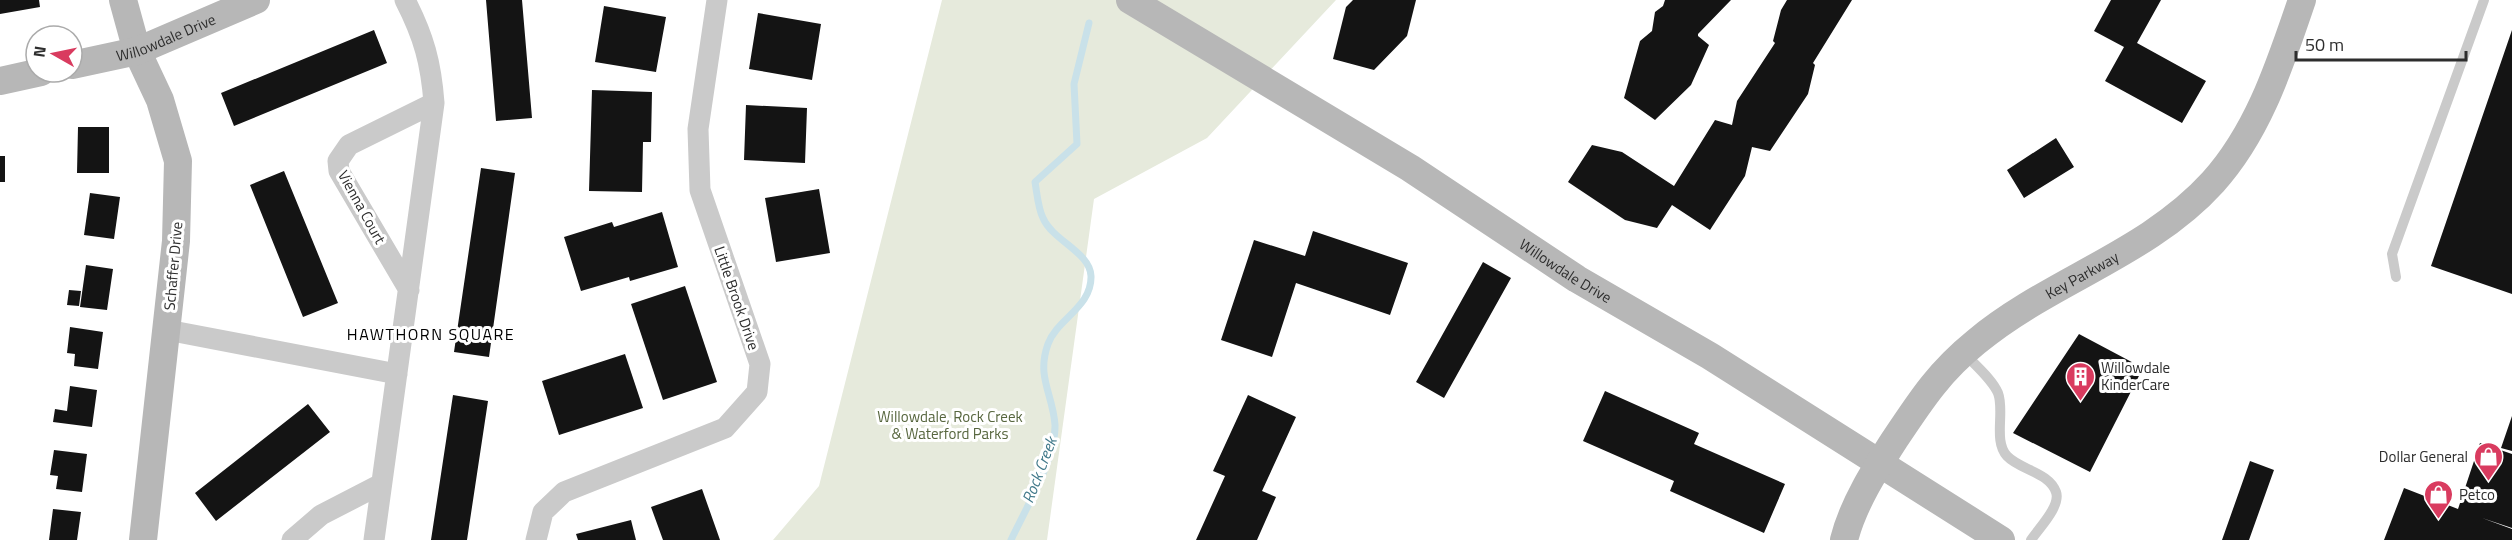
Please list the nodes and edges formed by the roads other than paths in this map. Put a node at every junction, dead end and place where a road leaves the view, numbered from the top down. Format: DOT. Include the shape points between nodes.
graph roads {
  1 [pos="123,0"];
  2 [pos="256,0"];
  3 [pos="405,0"];
  4 [pos="717,0"];
  5 [pos="1130,0"];
  6 [pos="2302,0"];
  7 [pos="2484,0"];
  8 [pos="137,51"];
  9 [pos="84,62"];
  10 [pos="24,76"];
  11 [pos="0,81"];
  12 [pos="434,104"];
  13 [pos="2397,277"];
  14 [pos="409,290"];
  15 [pos="167,330"];
  16 [pos="1964,353"];
  17 [pos="397,374"];
  18 [pos="1880,462"];
  19 [pos="381,484"];
  20 [pos="143,540"];
  21 [pos="292,540"];
  22 [pos="374,540"];
  23 [pos="536,540"];
  24 [pos="1844,540"];
  25 [pos="2001,540"];
  26 [pos="2031,540"];
  1 -- 8 [label="street, Schaffer Drive"];
  2 -- 8 [label="street, Willowdale Drive"];
  3 -- 12 [label="street" via="431,63"];
  4 -- 23 [label="street, Little Brook Drive" via="698,129 700,190 760,364 757,392 725,428 564,492 543,512"];
  5 -- 18 [label="street, Willowdale Drive" via="1410,168 1577,279"];
  6 -- 16 [label="street, Key Parkway" via="2277,75 2255,120 2213,182 2164,226 2018,311"];
  7 -- 13 [label="lane" via="2392,254"];
  8 -- 9 [label="street, Willowdale Drive"];
  8 -- 15 [label="street, Schaffer Drive" via="160,100 178,161 176,241"];
  10 -- 11 [label="street"];
  12 -- 14 [label="street"];
  12 -- 14 [label="street, Vienna Court" via="349,145 339,160 339,171"];
  14 -- 17 [label="street"];
  15 -- 17 [label="street"];
  15 -- 20 [label="street, Schaffer Drive"];
  16 -- 18 [label="street, Key Parkway" via="1936,378"];
  16 -- 26 [label="lane" via="1997,390 2002,446 2007,456 2050,482 2057,493 2056,504"];
  17 -- 19 [label="street"];
  18 -- 24 [label="street, Key Parkway" via="1848,524"];
  18 -- 25 [label="street, Willowdale Drive"];
  19 -- 21 [label="street" via="321,515"];
  19 -- 22 [label="street"];
}
